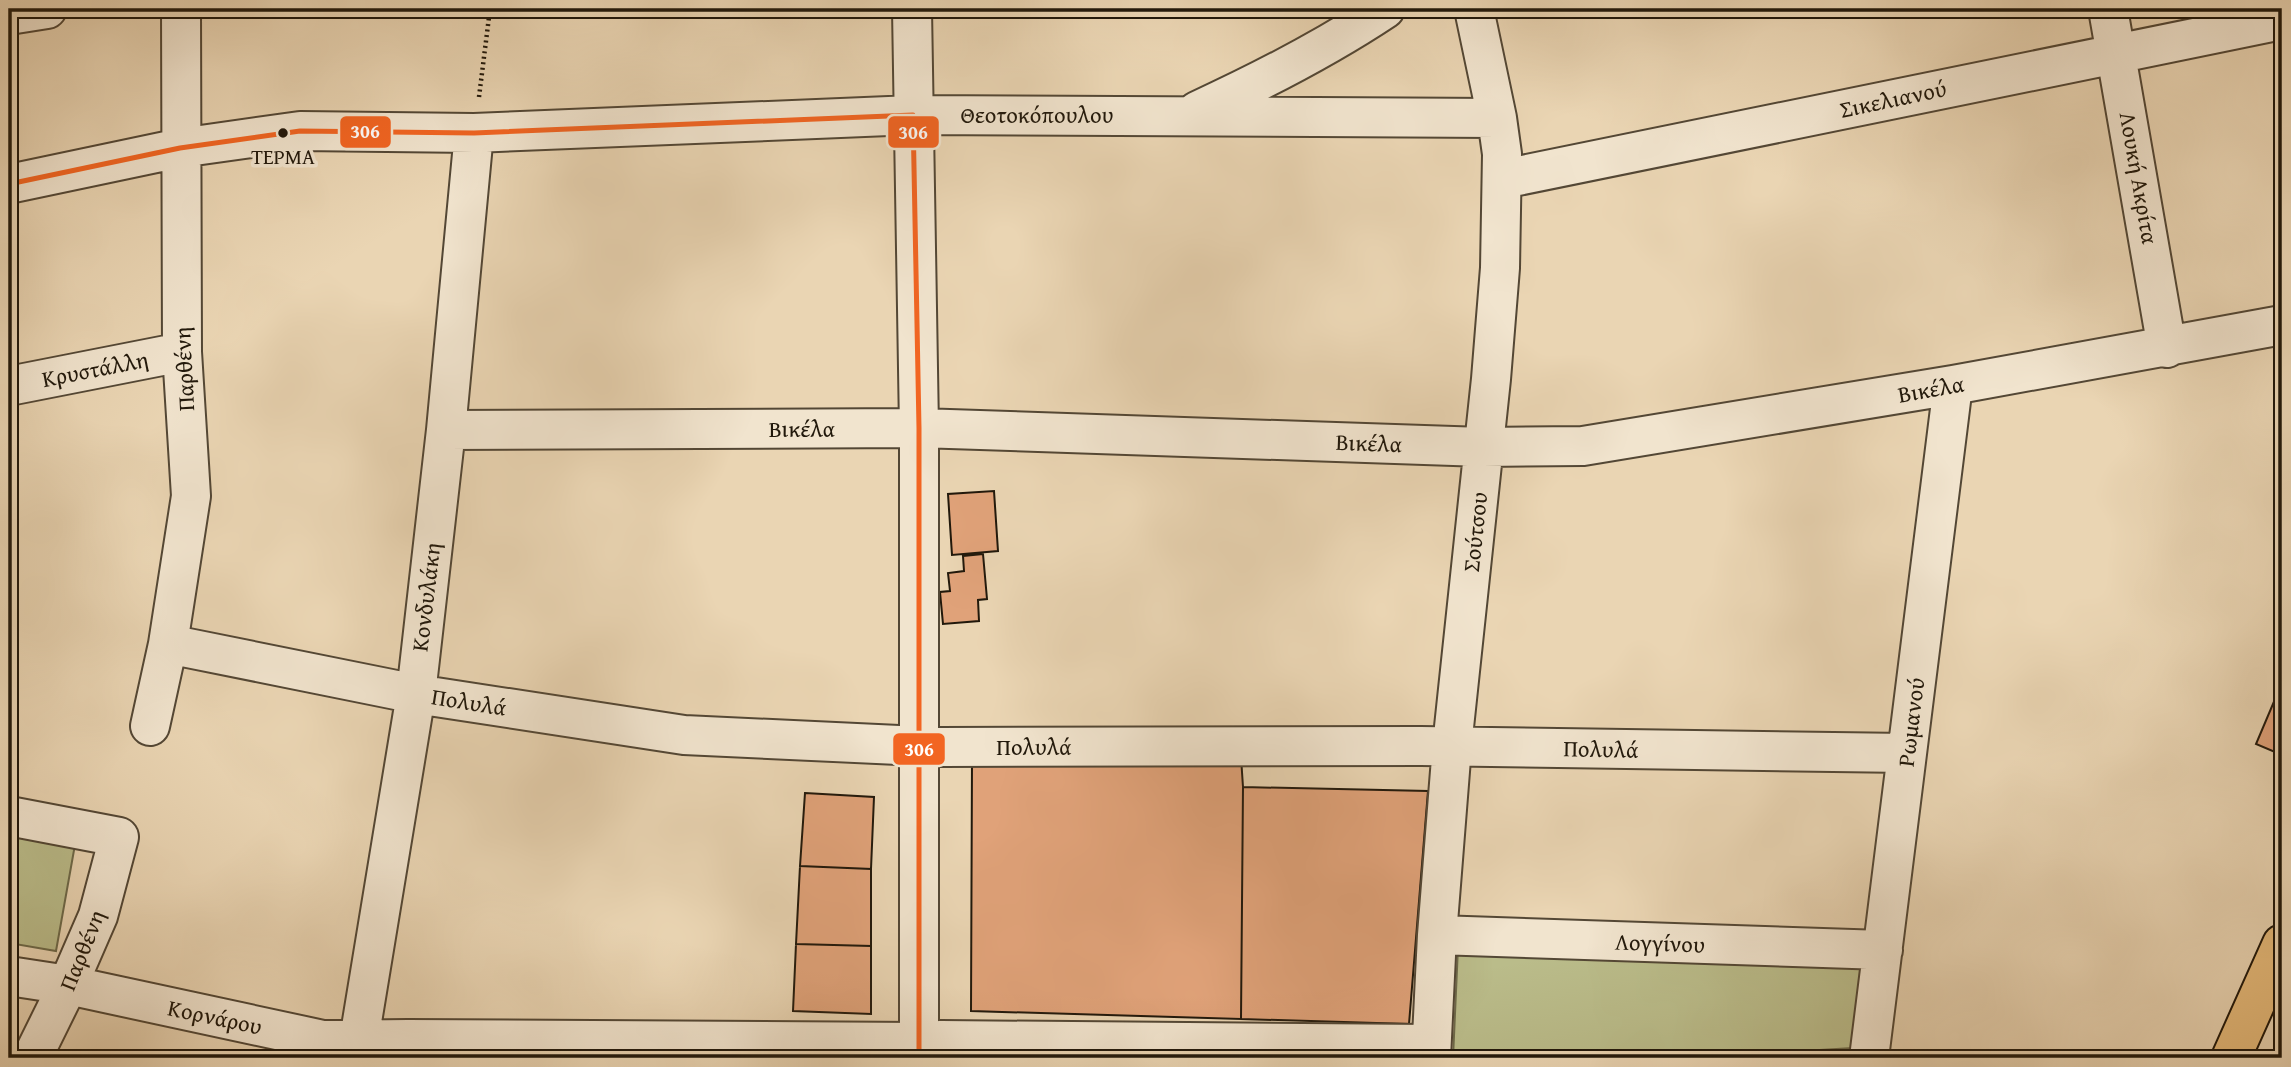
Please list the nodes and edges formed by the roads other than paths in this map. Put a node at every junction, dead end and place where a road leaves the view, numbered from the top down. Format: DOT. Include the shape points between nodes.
graph roads {
  1 [pos="47,9"];
  2 [pos="181,9"];
  3 [pos="912,9"];
  4 [pos="1385,9"];
  5 [pos="1474,9"];
  6 [pos="2108,9"];
  7 [pos="9,15"];
  8 [pos="2282,20"];
  9 [pos="2118,53"];
  10 [pos="913,115"];
  11 [pos="1189,115"];
  12 [pos="1497,118"];
  13 [pos="474,133"];
  14 [pos="180,148"];
  15 [pos="1503,179"];
  16 [pos="9,184"];
  17 [pos="2282,325"];
  18 [pos="2167,348"];
  19 [pos="182,352"];
  20 [pos="1953,385"];
  21 [pos="9,387"];
  22 [pos="919,428"];
  23 [pos="446,430"];
  24 [pos="1483,447"];
  25 [pos="168,644"];
  26 [pos="416,694"];
  27 [pos="149,726"];
  28 [pos="919,747"];
  29 [pos="1452,747"];
  30 [pos="1907,753"];
  31 [pos="9,816"];
  32 [pos="1437,935"];
  33 [pos="2282,944"];
  34 [pos="1882,950"];
  35 [pos="9,976"];
  36 [pos="68,985"];
  37 [pos="357,1049"];
  38 [pos="919,1050"];
  39 [pos="1431,1051"];
  40 [pos="32,1058"];
  41 [pos="1869,1058"];
  42 [pos="2231,1058"];
  1 -- 7 [label="street"];
  2 -- 14 [label="street, Παρθένη"];
  3 -- 10 [label="street"];
  4 -- 11 [label="street, Θεοτοκόπουλου" via="1342,38"];
  5 -- 12 [label="street, Σούτσου"];
  6 -- 9 [label="street, Λουκή Ακρίτα"];
  8 -- 9 [label="street, Σικελιανού"];
  9 -- 15 [label="street, Σικελιανού"];
  9 -- 18 [label="street, Λουκή Ακρίτα"];
  10 -- 11 [label="street, Θεοτοκόπουλου"];
  10 -- 13 [label="street, Θεοτοκόπουλου"];
  10 -- 22 [label="street"];
  11 -- 12 [label="street, Θεοτοκόπουλου"];
  12 -- 15 [label="street, Σούτσου"];
  13 -- 14 [label="street, Θεοτοκόπουλου" via="300,131"];
  13 -- 23 [label="street, Κονδυλάκη"];
  14 -- 16 [label="street, Θεοτοκόπουλου"];
  14 -- 19 [label="street, Παρθένη"];
  15 -- 24 [label="street, Σούτσου" via="1500,268"];
  17 -- 18 [label="street, Βικέλα"];
  18 -- 20 [label="street, Βικέλα"];
  19 -- 21 [label="street, Κρυστάλλη"];
  19 -- 25 [label="street, Παρθένη" via="191,496"];
  20 -- 24 [label="street, Βικέλα" via="1583,446"];
  20 -- 30 [label="street, Ρωμανού"];
  22 -- 23 [label="street, Βικέλα"];
  22 -- 24 [label="street, Βικέλα"];
  22 -- 28 [label="street"];
  23 -- 26 [label="street, Κονδυλάκη"];
  24 -- 29 [label="street, Σούτσου"];
  25 -- 26 [label="street, Πολυλά"];
  25 -- 27 [label="street, Παρθένη"];
  26 -- 28 [label="street, Πολυλά" via="684,735"];
  26 -- 37 [label="street, Κονδυλάκη"];
  28 -- 29 [label="street, Πολυλά"];
  28 -- 38 [label="street"];
  29 -- 30 [label="street, Πολυλά"];
  29 -- 32 [label="street, Σούτσου"];
  30 -- 34 [label="street, Ρωμανού"];
  31 -- 36 [label="street, Παρθένη" via="119,837 98,916"];
  32 -- 34 [label="street, Λογγίνου"];
  32 -- 39 [label="street, Σούτσου"];
  33 -- 42 [label="main road"];
  34 -- 41 [label="street, Ρωμανού"];
  35 -- 36 [label="street, Κορνάρου"];
  36 -- 37 [label="street, Κορνάρου"];
  36 -- 40 [label="street, Παρθένη"];
  37 -- 38 [label="street, Κορνάρου"];
  38 -- 39 [label="street, Κορνάρου" via="941,1040"];
}
